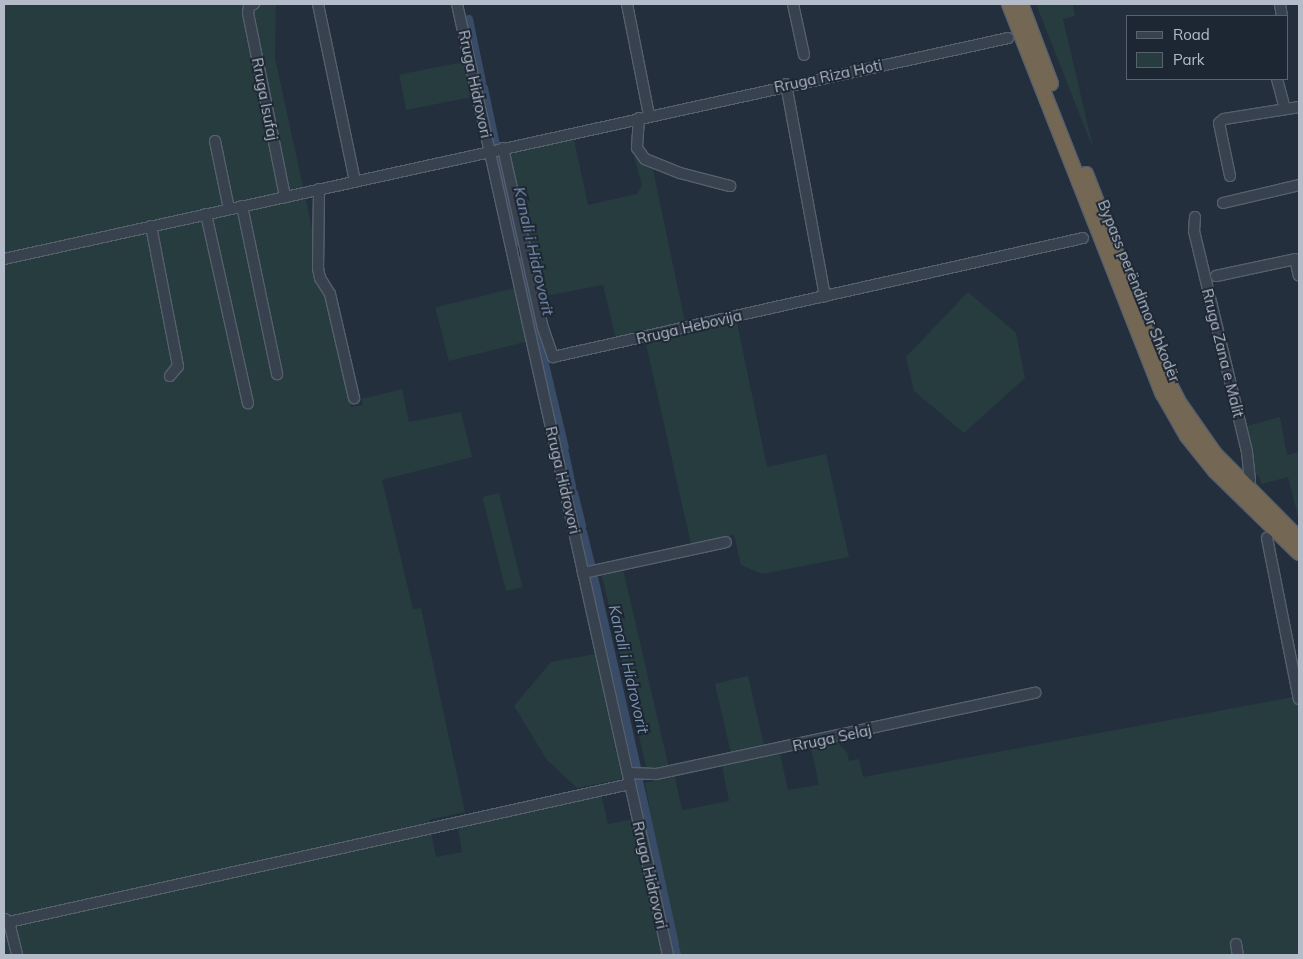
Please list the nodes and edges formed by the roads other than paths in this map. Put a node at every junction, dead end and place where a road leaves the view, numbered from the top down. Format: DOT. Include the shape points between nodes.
graph roads {
  1 [pos="254,4"];
  2 [pos="318,4"];
  3 [pos="457,4"];
  4 [pos="627,4"];
  5 [pos="793,4"];
  6 [pos="1010,4"];
  7 [pos="1021,4"];
  8 [pos="1008,38"];
  9 [pos="804,55"];
  10 [pos="1277,80"];
  11 [pos="786,84"];
  12 [pos="1285,108"];
  13 [pos="1299,111"];
  14 [pos="649,115"];
  15 [pos="639,118"];
  16 [pos="215,141"];
  17 [pos="503,148"];
  18 [pos="490,151"];
  19 [pos="1230,176"];
  20 [pos="355,181"];
  21 [pos="730,186"];
  22 [pos="1299,186"];
  23 [pos="319,189"];
  24 [pos="284,197"];
  25 [pos="1223,203"];
  26 [pos="242,206"];
  27 [pos="229,209"];
  28 [pos="206,214"];
  29 [pos="1195,217"];
  30 [pos="151,226"];
  31 [pos="1083,238"];
  32 [pos="4,259"];
  33 [pos="1216,276"];
  34 [pos="1299,276"];
  35 [pos="825,296"];
  36 [pos="277,374"];
  37 [pos="170,376"];
  38 [pos="354,398"];
  39 [pos="248,403"];
  40 [pos="1247,488"];
  41 [pos="1267,538"];
  42 [pos="1299,538"];
  43 [pos="726,542"];
  44 [pos="1299,553"];
  45 [pos="583,573"];
  46 [pos="1035,693"];
  47 [pos="1299,700"];
  48 [pos="628,773"];
  49 [pos="630,784"];
  50 [pos="7,920"];
  51 [pos="1236,944"];
  52 [pos="17,955"];
  53 [pos="668,955"];
  54 [pos="1238,955"];
  1 -- 24 [label="street, Rruga Isufaj" via="249,6 248,13"];
  2 -- 20 [label="street"];
  3 -- 18 [label="street, Rruga Hidrovori"];
  4 -- 14 [label="street"];
  5 -- 9 [label="street"];
  6 -- 44 [label="highway, Bypass perëndimor Shkodër" via="1163,394 1187,436 1215,471"];
  7 -- 40 [label="highway, Bypass perëndimor Shkodër" via="1161,368 1198,432"];
  8 -- 11 [label="street, Rruga Riza Hoti"];
  10 -- 12 [label="street"];
  11 -- 14 [label="street, Rruga Riza Hoti"];
  11 -- 35 [label="street"];
  12 -- 13 [label="street"];
  12 -- 19 [label="street" via="1224,119 1219,123"];
  14 -- 15 [label="street, Rruga Riza Hoti"];
  15 -- 17 [label="street, Rruga Riza Hoti"];
  15 -- 21 [label="street" via="637,148 645,159 689,176"];
  16 -- 27 [label="street"];
  17 -- 18 [label="street, Rruga Riza Hoti"];
  17 -- 35 [label="street, Rruga Hebovija" via="543,328 553,358"];
  18 -- 20 [label="street"];
  18 -- 45 [label="street, Rruga Hidrovori"];
  20 -- 23 [label="street"];
  22 -- 25 [label="street"];
  23 -- 24 [label="street"];
  23 -- 38 [label="street" via="318,268 330,294"];
  24 -- 26 [label="street"];
  26 -- 27 [label="street"];
  26 -- 36 [label="street"];
  27 -- 28 [label="street"];
  28 -- 30 [label="street"];
  28 -- 39 [label="street"];
  29 -- 40 [label="street, Rruga Zana e Malit" via="1194,231 1247,452 1250,480"];
  30 -- 32 [label="street"];
  30 -- 37 [label="street" via="178,366"];
  31 -- 35 [label="street, Rruga Hebovija"];
  33 -- 34 [label="street" via="1295,259"];
  40 -- 42 [label="highway, Bypass perëndimor Shkodër"];
  41 -- 47 [label="street"];
  43 -- 45 [label="street"];
  45 -- 48 [label="street, Rruga Hidrovori"];
  46 -- 48 [label="street, Rruga Selaj" via="656,774"];
  48 -- 49 [label="street, Rruga Hidrovori"];
  49 -- 50 [label="street"];
  49 -- 53 [label="street, Rruga Hidrovori"];
  50 -- 52 [label="street"];
  51 -- 54 [label="street"];
}
